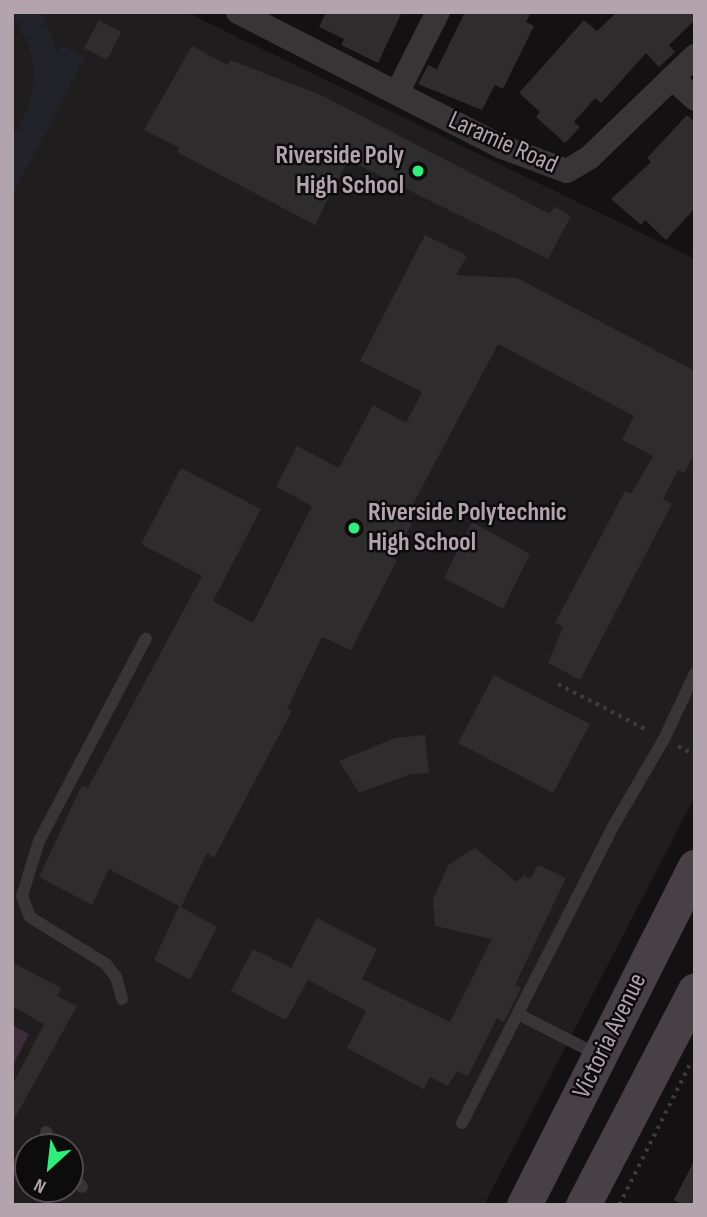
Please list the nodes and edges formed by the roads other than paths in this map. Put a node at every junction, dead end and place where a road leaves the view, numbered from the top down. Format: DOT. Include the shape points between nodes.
graph roads {
  1 [pos="238,12"];
  2 [pos="438,12"];
  3 [pos="695,56"];
  4 [pos="672,78"];
  5 [pos="397,93"];
  6 [pos="695,99"];
  7 [pos="146,638"];
  8 [pos="695,673"];
  9 [pos="695,867"];
  10 [pos="695,990"];
  11 [pos="122,999"];
  12 [pos="520,1015"];
  13 [pos="601,1056"];
  14 [pos="462,1122"];
  15 [pos="524,1205"];
  16 [pos="583,1205"];
  1 -- 5 [label="street, Laramie Road"];
  2 -- 5 [label="street"];
  3 -- 4 [label="street, Laramie Road"];
  4 -- 5 [label="street, Laramie Road" via="590,157 567,172 502,147"];
  4 -- 6 [label="street"];
  7 -- 11 [label="lane" via="39,841 22,896 30,918 106,964 116,977"];
  8 -- 12 [label="lane"];
  9 -- 13 [label="main road, Victoria Avenue"];
  10 -- 16 [label="main road, Victoria Avenue"];
  12 -- 13 [label="lane"];
  12 -- 14 [label="lane"];
  13 -- 15 [label="main road, Victoria Avenue"];
}
